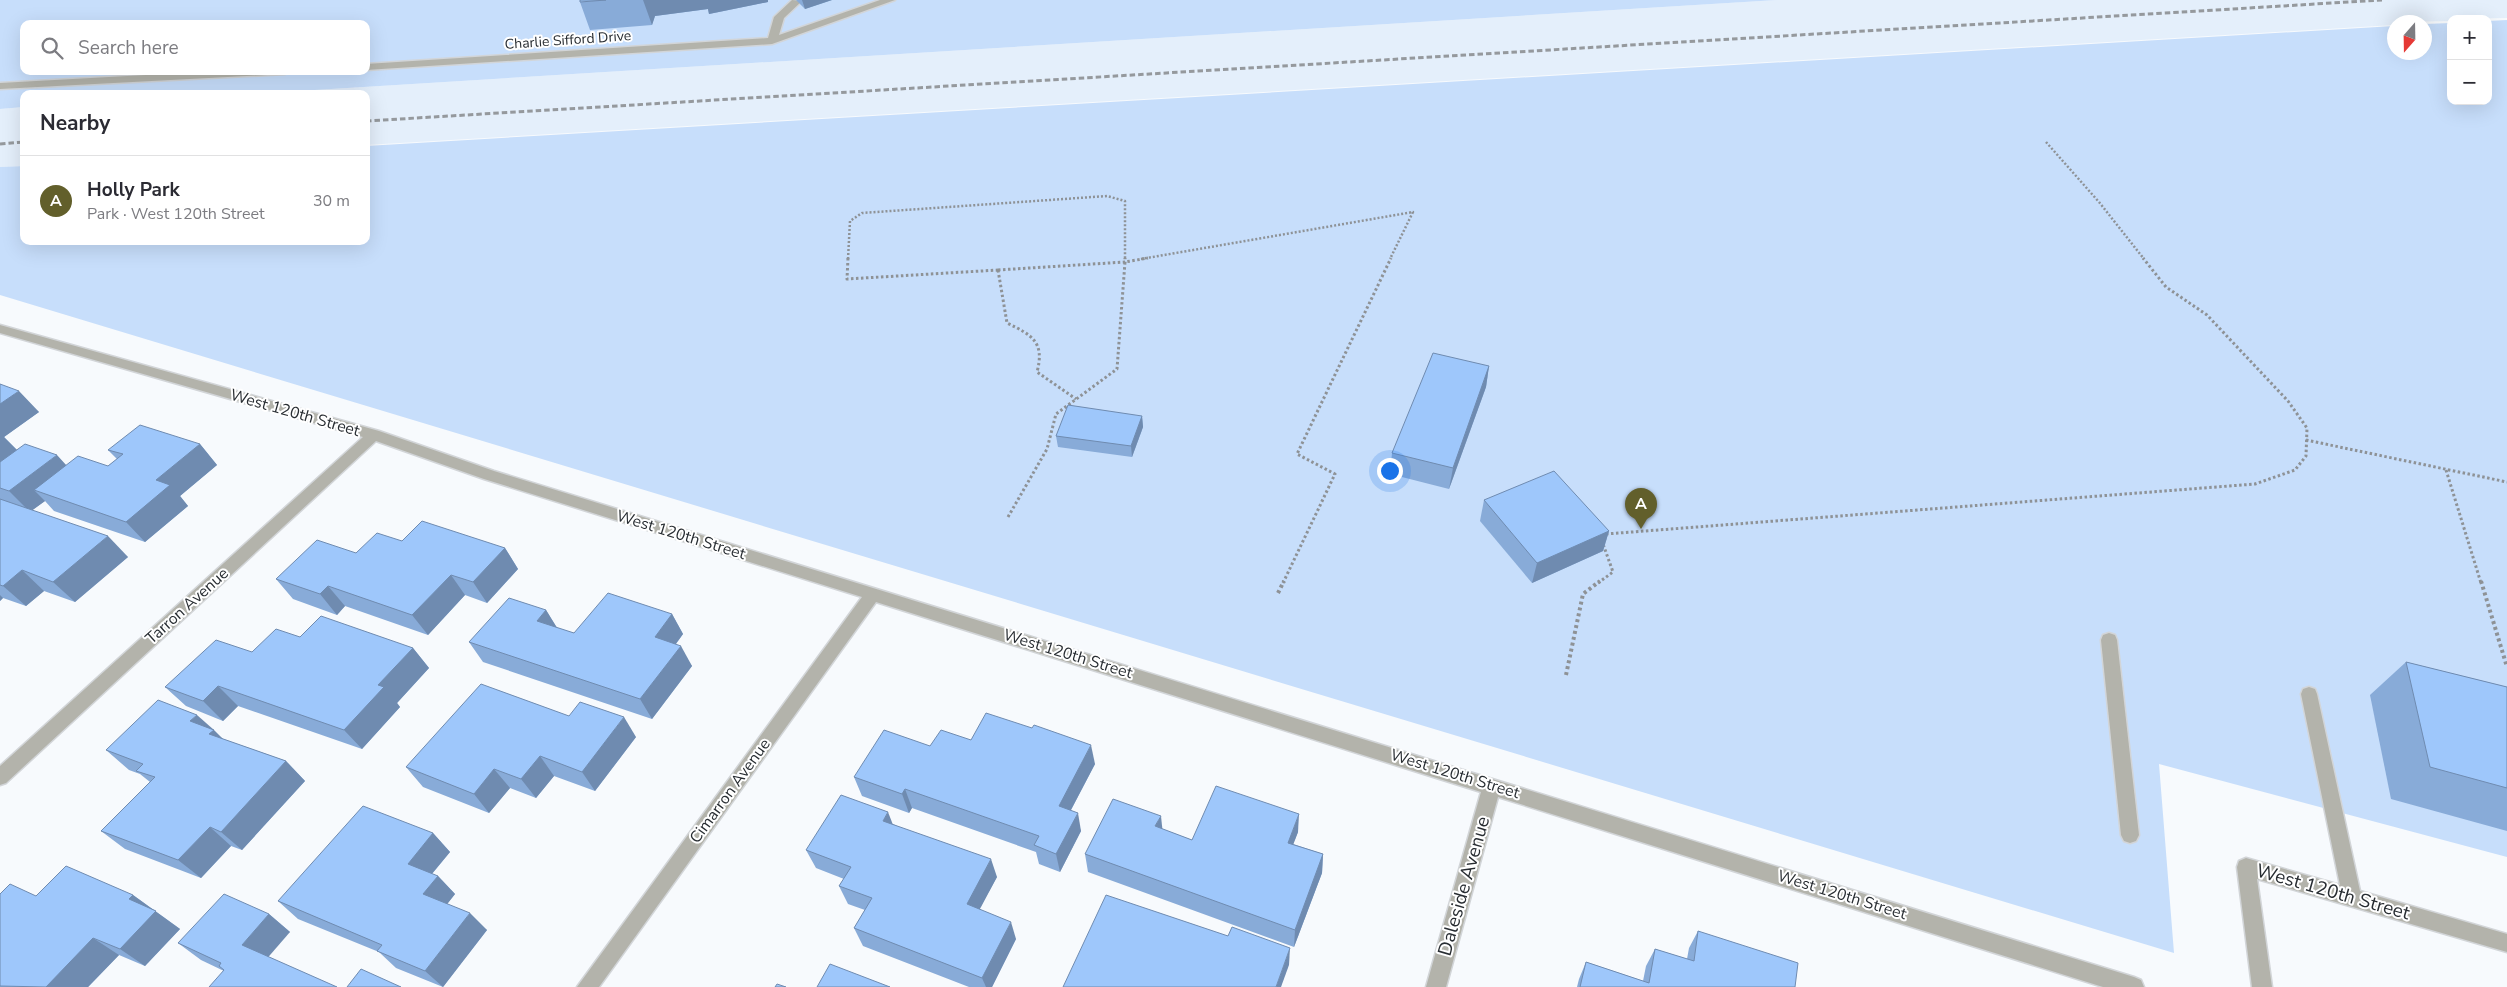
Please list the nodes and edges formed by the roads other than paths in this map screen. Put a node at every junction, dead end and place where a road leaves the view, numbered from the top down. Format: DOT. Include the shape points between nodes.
graph roads {
  1 [pos="890,0"];
  2 [pos="797,1"];
  3 [pos="772,41"];
  4 [pos="370,67"];
  5 [pos="209,75"];
  6 [pos="0,86"];
  7 [pos="0,329"];
  8 [pos="374,435"];
  9 [pos="874,594"];
  10 [pos="2110,640"];
  11 [pos="2309,694"];
  12 [pos="0,776"];
  13 [pos="1492,786"];
  14 [pos="2130,835"];
  15 [pos="2352,898"];
  16 [pos="2507,943"];
  17 [pos="587,987"];
  18 [pos="1436,987"];
  19 [pos="2134,987"];
  20 [pos="2262,987"];
  1 -- 3 [label="street, Charlie Sifford Drive"];
  2 -- 3 [label="street" via="779,17"];
  3 -- 4 [label="street, Charlie Sifford Drive"];
  5 -- 6 [label="street"];
  7 -- 8 [label="street, West 120th Street"];
  8 -- 9 [label="street, West 120th Street" via="498,478"];
  8 -- 12 [label="street, Tarron Avenue"];
  9 -- 13 [label="street, West 120th Street"];
  9 -- 17 [label="street, Cimarron Avenue"];
  10 -- 14 [label="street"];
  11 -- 15 [label="street"];
  13 -- 18 [label="street, Daleside Avenue"];
  13 -- 19 [label="street, West 120th Street"];
  15 -- 16 [label="street, West 120th Street"];
  15 -- 20 [label="street, West 120th Street" via="2246,867"];
}
